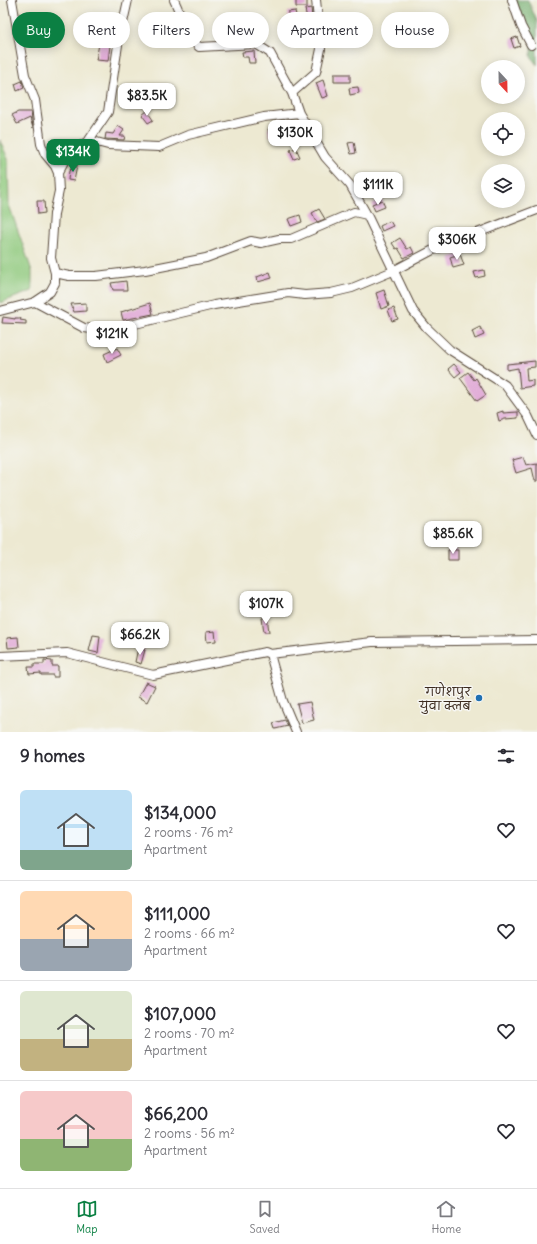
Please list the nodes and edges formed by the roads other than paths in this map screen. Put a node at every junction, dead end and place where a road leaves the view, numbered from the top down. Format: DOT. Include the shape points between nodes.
graph roads {
  1 [pos="12,0"];
  2 [pos="128,0"];
  3 [pos="174,0"];
  4 [pos="316,0"];
  5 [pos="512,0"];
  6 [pos="531,45"];
  7 [pos="292,93"];
  8 [pos="299,113"];
  9 [pos="89,140"];
  10 [pos="58,173"];
  11 [pos="537,210"];
  12 [pos="367,215"];
  13 [pos="393,271"];
  14 [pos="56,273"];
  15 [pos="35,302"];
  16 [pos="0,311"];
  17 [pos="537,435"];
  18 [pos="537,640"];
  19 [pos="270,654"];
  20 [pos="0,656"];
  21 [pos="296,732"];
  1 -- 10 [label="street" via="25,75 35,100 41,144"];
  2 -- 9 [label="street" via="108,112"];
  3 -- 7 [label="street" via="186,23 188,34 199,47 256,44 276,61"];
  4 -- 7 [label="street" via="321,49 316,72"];
  5 -- 6 [label="street"];
  7 -- 8 [label="street"];
  8 -- 9 [label="street" via="264,117 188,135 159,147 108,145"];
  8 -- 12 [label="street" via="326,156 350,185"];
  9 -- 10 [label="street" via="67,156"];
  10 -- 14 [label="street" via="59,191 54,214 51,258"];
  11 -- 13 [label="street" via="433,250"];
  12 -- 13 [label="street"];
  12 -- 14 [label="street" via="354,212 291,239 261,243 251,241 206,258 146,270 96,276 69,276"];
  13 -- 15 [label="street" via="352,288 331,293 288,294 214,305 106,331 84,328"];
  13 -- 17 [label="street" via="412,311 450,350 505,385 528,416"];
  14 -- 15 [label="street" via="55,283 50,292"];
  15 -- 16 [label="street"];
  18 -- 19 [label="street" via="372,642"];
  19 -- 20 [label="street" via="265,652 153,676 67,653"];
  19 -- 21 [label="street" via="283,701"];
}
